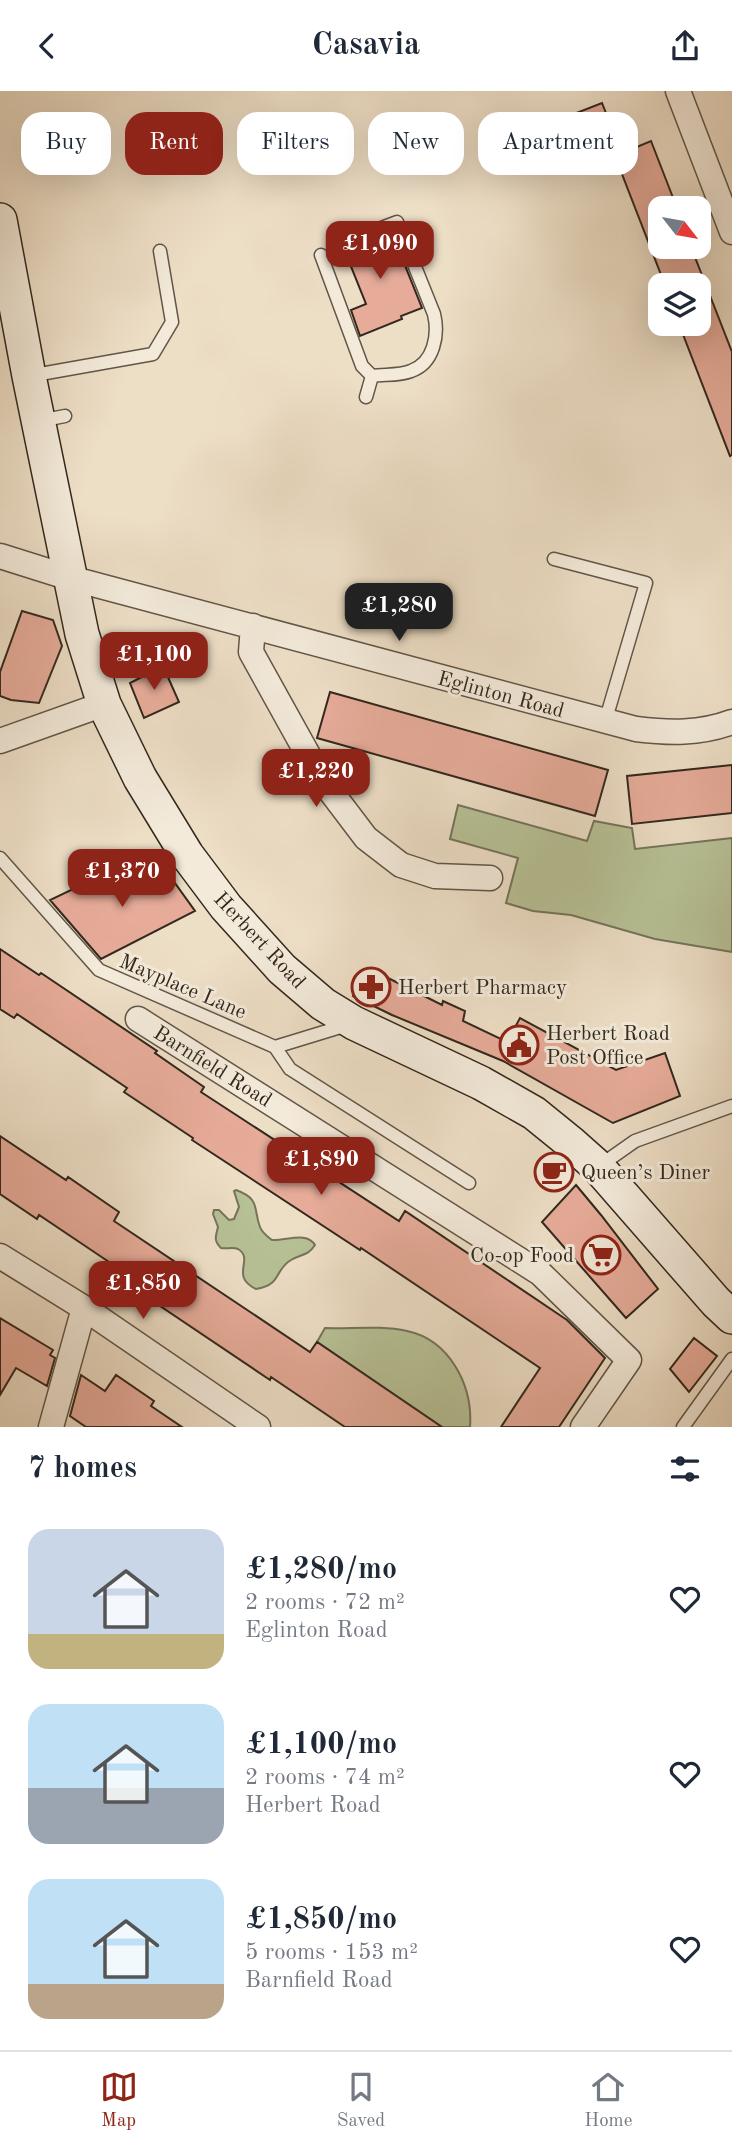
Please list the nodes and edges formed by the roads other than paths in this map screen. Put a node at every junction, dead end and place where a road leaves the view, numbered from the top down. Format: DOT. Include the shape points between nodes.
graph roads {
  1 [pos="678,91"];
  2 [pos="0,220"];
  3 [pos="376,230"];
  4 [pos="732,232"];
  5 [pos="160,251"];
  6 [pos="321,255"];
  7 [pos="29,376"];
  8 [pos="372,376"];
  9 [pos="366,397"];
  10 [pos="0,556"];
  11 [pos="554,559"];
  12 [pos="70,578"];
  13 [pos="253,627"];
  14 [pos="104,704"];
  15 [pos="605,722"];
  16 [pos="732,722"];
  17 [pos="0,741"];
  18 [pos="0,858"];
  19 [pos="490,878"];
  20 [pos="138,1019"];
  21 [pos="354,1023"];
  22 [pos="275,1047"];
  23 [pos="732,1107"];
  24 [pos="597,1167"];
  25 [pos="469,1183"];
  26 [pos="0,1256"];
  27 [pos="84,1308"];
  28 [pos="732,1317"];
  29 [pos="732,1359"];
  30 [pos="51,1427"];
  31 [pos="258,1427"];
  32 [pos="583,1427"];
  33 [pos="683,1427"];
  1 -- 4 [label="street"];
  2 -- 7 [label="street, Herbert Road"];
  3 -- 8 [label="lane" via="397,222 437,326 433,347 421,366 401,374"];
  5 -- 7 [label="lane" via="172,322 153,354"];
  6 -- 8 [label="lane" via="362,366"];
  7 -- 12 [label="street, Herbert Road" via="52,418"];
  8 -- 9 [label="lane"];
  10 -- 12 [label="street, Eglinton Road"];
  11 -- 15 [label="lane" via="646,583"];
  12 -- 13 [label="street, Eglinton Road"];
  12 -- 14 [label="street, Herbert Road"];
  13 -- 15 [label="street, Eglinton Road"];
  13 -- 19 [label="street" via="251,652 322,780 366,838 401,865 435,876"];
  14 -- 17 [label="street"];
  14 -- 21 [label="street, Herbert Road" via="147,789 226,907 282,969"];
  15 -- 16 [label="street, Eglinton Road" via="671,733 715,729"];
  18 -- 22 [label="lane, Mayplace Lane" via="99,970"];
  20 -- 32 [label="street, Barnfield Road" via="540,1273 629,1360"];
  21 -- 22 [label="lane"];
  21 -- 24 [label="street, Herbert Road" via="534,1113"];
  22 -- 25 [label="lane" via="290,1069"];
  23 -- 24 [label="lane" via="635,1141"];
  24 -- 28 [label="street, Herbert Road"];
  26 -- 27 [label="street"];
  27 -- 30 [label="street"];
  27 -- 31 [label="street"];
  29 -- 33 [label="lane"];
}
